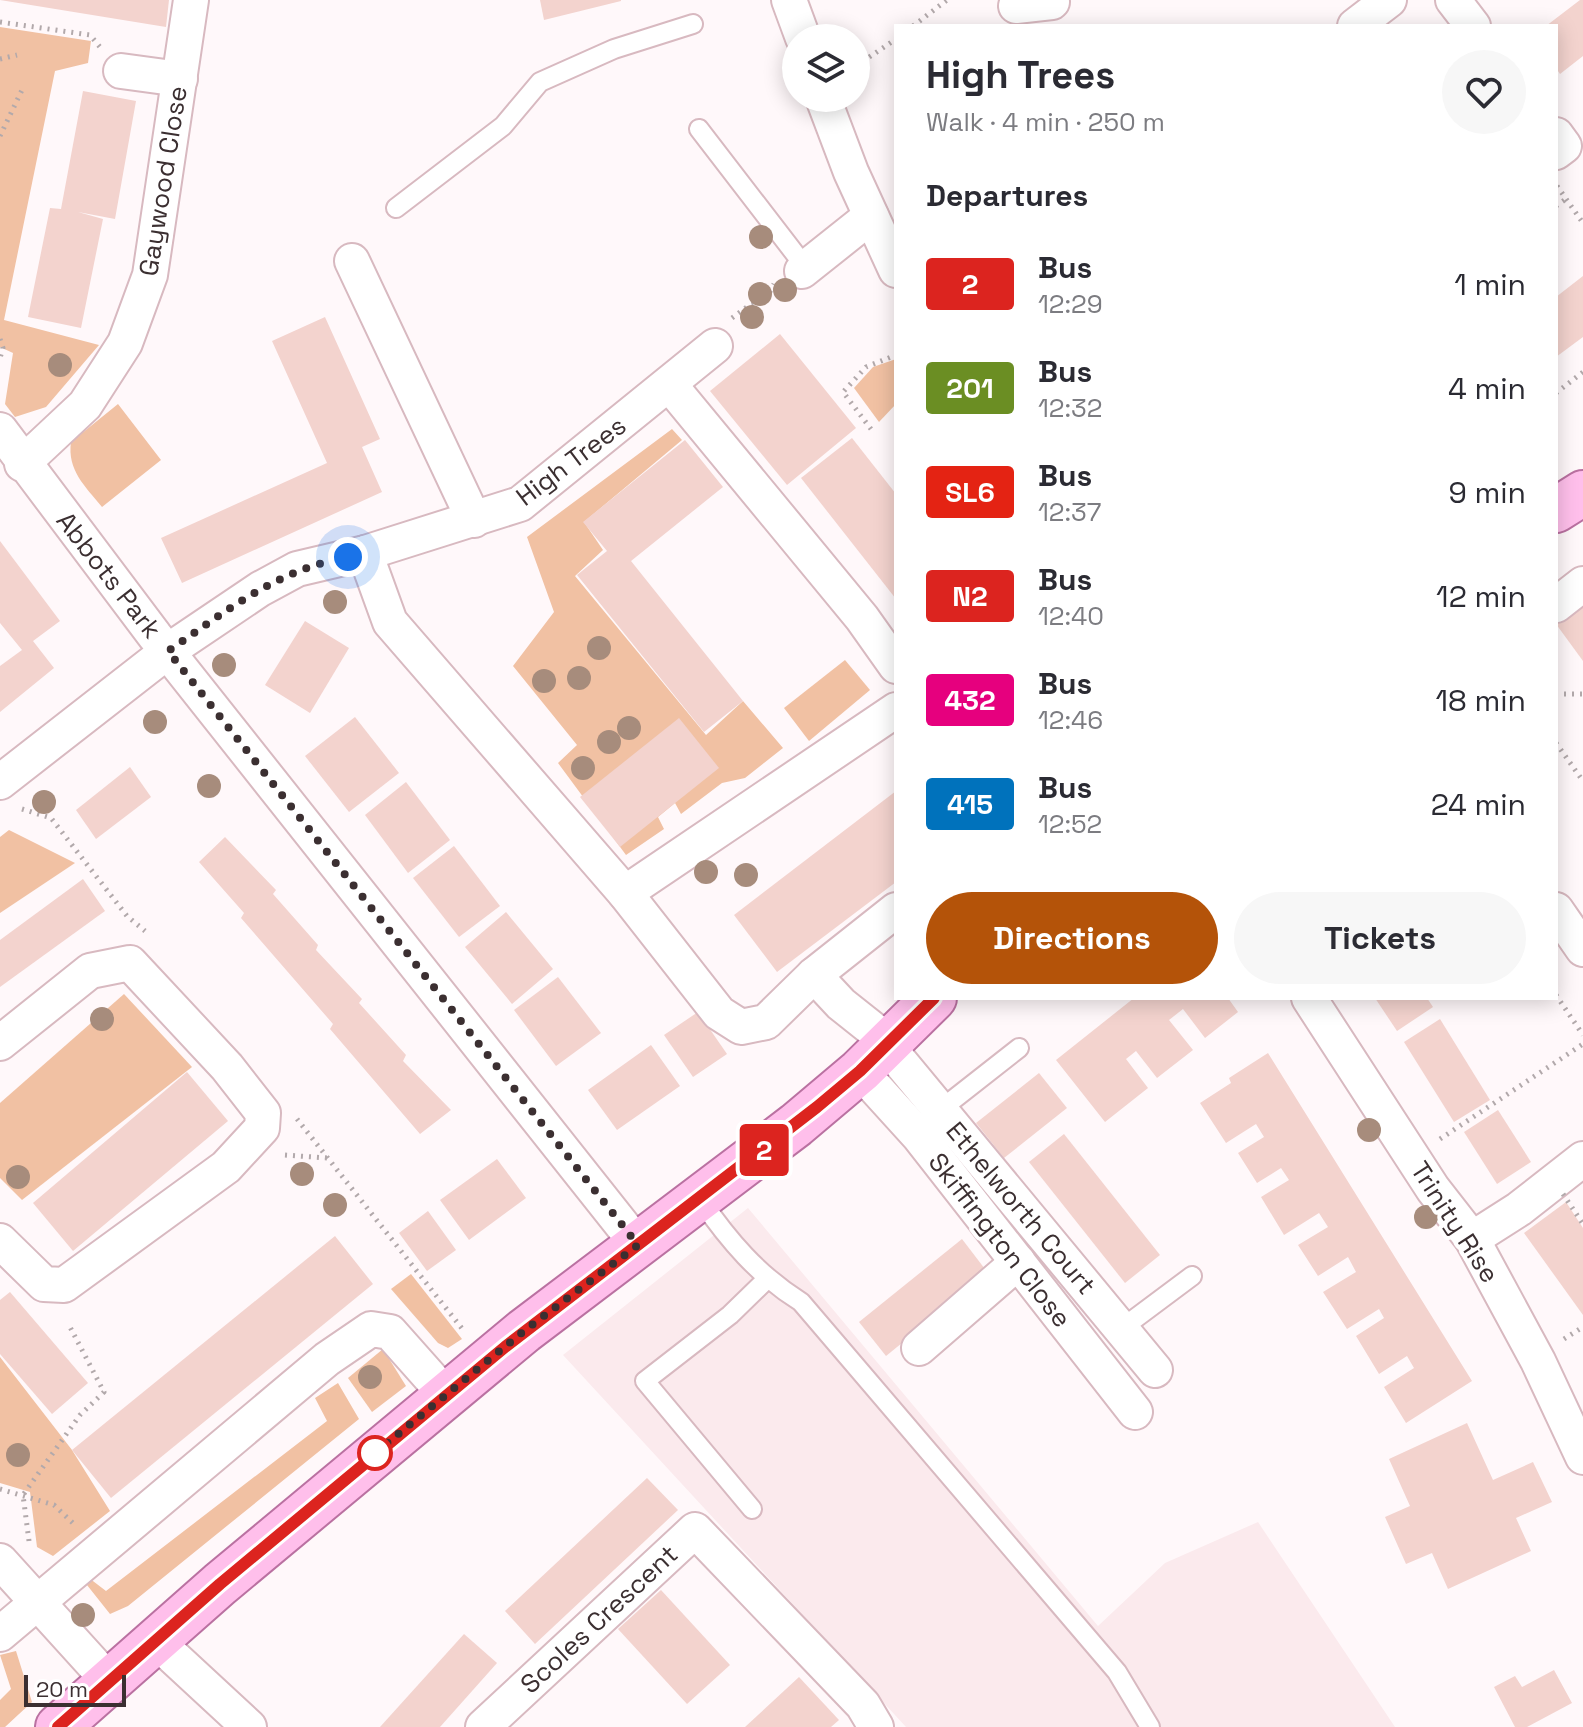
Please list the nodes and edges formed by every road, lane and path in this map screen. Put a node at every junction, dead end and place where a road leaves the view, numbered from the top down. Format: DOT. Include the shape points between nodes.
graph roads {
  1 [pos="191,0"];
  2 [pos="789,0"];
  3 [pos="947,0"];
  4 [pos="1389,0"];
  5 [pos="1453,0"];
  6 [pos="1016,6"];
  7 [pos="1059,9"];
  8 [pos="0,22"];
  9 [pos="693,24"];
  10 [pos="798,24"];
  11 [pos="916,24"];
  12 [pos="1358,24"];
  13 [pos="1471,24"];
  14 [pos="894,40"];
  15 [pos="17,55"];
  16 [pos="870,57"];
  17 [pos="0,59"];
  18 [pos="121,71"];
  19 [pos="180,79"];
  20 [pos="22,90"];
  21 [pos="829,112"];
  22 [pos="699,129"];
  23 [pos="0,136"];
  24 [pos="1558,188"];
  25 [pos="1566,199"];
  26 [pos="1558,205"];
  27 [pos="396,208"];
  28 [pos="871,216"];
  29 [pos="1583,223"];
  30 [pos="352,261"];
  31 [pos="894,266"];
  32 [pos="804,270"];
  33 [pos="718,337"];
  34 [pos="0,339"];
  35 [pos="894,356"];
  36 [pos="0,358"];
  37 [pos="1583,372"];
  38 [pos="669,384"];
  39 [pos="1558,391"];
  40 [pos="871,429"];
  41 [pos="0,430"];
  42 [pos="22,464"];
  43 [pos="1583,493"];
  44 [pos="1558,509"];
  45 [pos="474,520"];
  46 [pos="365,553"];
  47 [pos="1583,584"];
  48 [pos="1558,603"];
  49 [pos="168,651"];
  50 [pos="894,663"];
  51 [pos="1558,694"];
  52 [pos="1582,696"];
  53 [pos="894,711"];
  54 [pos="1558,746"];
  55 [pos="1583,781"];
  56 [pos="10,795"];
  57 [pos="70,844"];
  58 [pos="625,893"];
  59 [pos="894,912"];
  60 [pos="1558,913"];
  61 [pos="1583,949"];
  62 [pos="814,975"];
  63 [pos="1558,998"];
  64 [pos="932,1000"];
  65 [pos="1311,1000"];
  66 [pos="1583,1035"];
  67 [pos="0,1043"];
  68 [pos="1583,1044"];
  69 [pos="1019,1048"];
  70 [pos="879,1053"];
  71 [pos="940,1110"];
  72 [pos="1413,1158"];
  73 [pos="1583,1159"];
  74 [pos="1563,1194"];
  75 [pos="700,1199"];
  76 [pos="1583,1224"];
  77 [pos="1472,1239"];
  78 [pos="0,1241"];
  79 [pos="638,1245"];
  80 [pos="1018,1262"];
  81 [pos="1192,1276"];
  82 [pos="766,1280"];
  83 [pos="70,1327"];
  84 [pos="1583,1327"];
  85 [pos="1121,1329"];
  86 [pos="1560,1342"];
  87 [pos="919,1348"];
  88 [pos="1155,1370"];
  89 [pos="446,1395"];
  90 [pos="1135,1412"];
  91 [pos="1583,1457"];
  92 [pos="0,1489"];
  93 [pos="23,1495"];
  94 [pos="752,1509"];
  95 [pos="77,1527"];
  96 [pos="29,1542"];
  97 [pos="0,1561"];
  98 [pos="33,1602"];
  99 [pos="0,1634"];
  100 [pos="155,1640"];
  101 [pos="108,1680"];
  102 [pos="58,1727"];
  103 [pos="249,1727"];
  104 [pos="483,1727"];
  105 [pos="876,1727"];
  106 [pos="1150,1727"];
  1 -- 19 [label="street, Gaywood Close"];
  2 -- 10 [label="street"];
  3 -- 11 [label="path"];
  4 -- 12 [label="street"];
  5 -- 13 [label="street"];
  6 -- 7 [label="street"];
  8 -- 18 [label="path" via="90,35"];
  9 -- 27 [label="lane" via="614,49 540,82 503,126"];
  14 -- 16 [label="path"];
  15 -- 17 [label="path"];
  18 -- 19 [label="street"];
  19 -- 42 [label="street, Gaywood Close" via="150,275 125,343 85,405"];
  20 -- 23 [label="path"];
  21 -- 28 [label="street"];
  22 -- 32 [label="lane"];
  24 -- 25 [label="path"];
  25 -- 26 [label="path"];
  25 -- 29 [label="path"];
  28 -- 31 [label="street"];
  28 -- 32 [label="street"];
  30 -- 45 [label="street"];
  32 -- 33 [label="path" via="789,271 770,287 765,301 744,308"];
  33 -- 38 [label="street, High Trees"];
  34 -- 36 [label="path"];
  35 -- 40 [label="path" via="866,367 843,392"];
  37 -- 39 [label="path"];
  38 -- 45 [label="street, High Trees" via="538,492 503,512"];
  38 -- 50 [label="street"];
  41 -- 42 [label="street, Abbots Park"];
  42 -- 49 [label="street, Abbots Park"];
  43 -- 44 [label="main road"];
  45 -- 46 [label="street, High Trees"];
  46 -- 49 [label="street, High Trees" via="297,569"];
  46 -- 58 [label="street" via="390,622"];
  47 -- 48 [label="street"];
  49 -- 56 [label="street, High Trees"];
  49 -- 79 [label="street, Abbots Park"];
  51 -- 52 [label="path"];
  53 -- 58 [label="street"];
  54 -- 55 [label="path"];
  56 -- 57 [label="path" via="51,818"];
  58 -- 62 [label="street" via="719,1013 741,1027 766,1022"];
  59 -- 62 [label="street"];
  60 -- 61 [label="street"];
  62 -- 70 [label="street"];
  63 -- 66 [label="path"];
  64 -- 70 [label="main road"];
  65 -- 72 [label="street, Trinity Rise"];
  67 -- 78 [label="street" via="90,971 130,963 263,1113 262,1128 226,1167 64,1285 44,1284"];
  68 -- 72 [label="path"];
  69 -- 71 [label="lane"];
  70 -- 71 [label="street, Ethelworth Court"];
  70 -- 75 [label="main road"];
  70 -- 80 [label="street, Skiffington Close" via="919,1136"];
  71 -- 85 [label="street, Ethelworth Court"];
  72 -- 77 [label="street, Trinity Rise"];
  73 -- 77 [label="street"];
  74 -- 76 [label="path, bridge"];
  75 -- 79 [label="main road"];
  75 -- 82 [label="lane"];
  77 -- 91 [label="street, Trinity Rise"];
  79 -- 89 [label="main road"];
  80 -- 87 [label="street"];
  80 -- 90 [label="street, Skiffington Close"];
  81 -- 85 [label="lane"];
  82 -- 94 [label="lane" via="645,1381"];
  82 -- 106 [label="lane" via="801,1302 1039,1578 1117,1672"];
  83 -- 93 [label="path" via="104,1392 80,1415"];
  84 -- 86 [label="path"];
  85 -- 88 [label="street, Ethelworth Court"];
  89 -- 98 [label="street" via="390,1332 371,1329 327,1359"];
  89 -- 100 [label="main road"];
  92 -- 93 [label="path"];
  93 -- 95 [label="path" via="54,1505"];
  93 -- 96 [label="path"];
  97 -- 98 [label="street"];
  98 -- 99 [label="street"];
  98 -- 101 [label="street"];
  100 -- 101 [label="main road"];
  100 -- 103 [label="street"];
  101 -- 102 [label="main road"];
  104 -- 105 [label="street, Scoles Crescent" via="695,1530 863,1705"];
}
